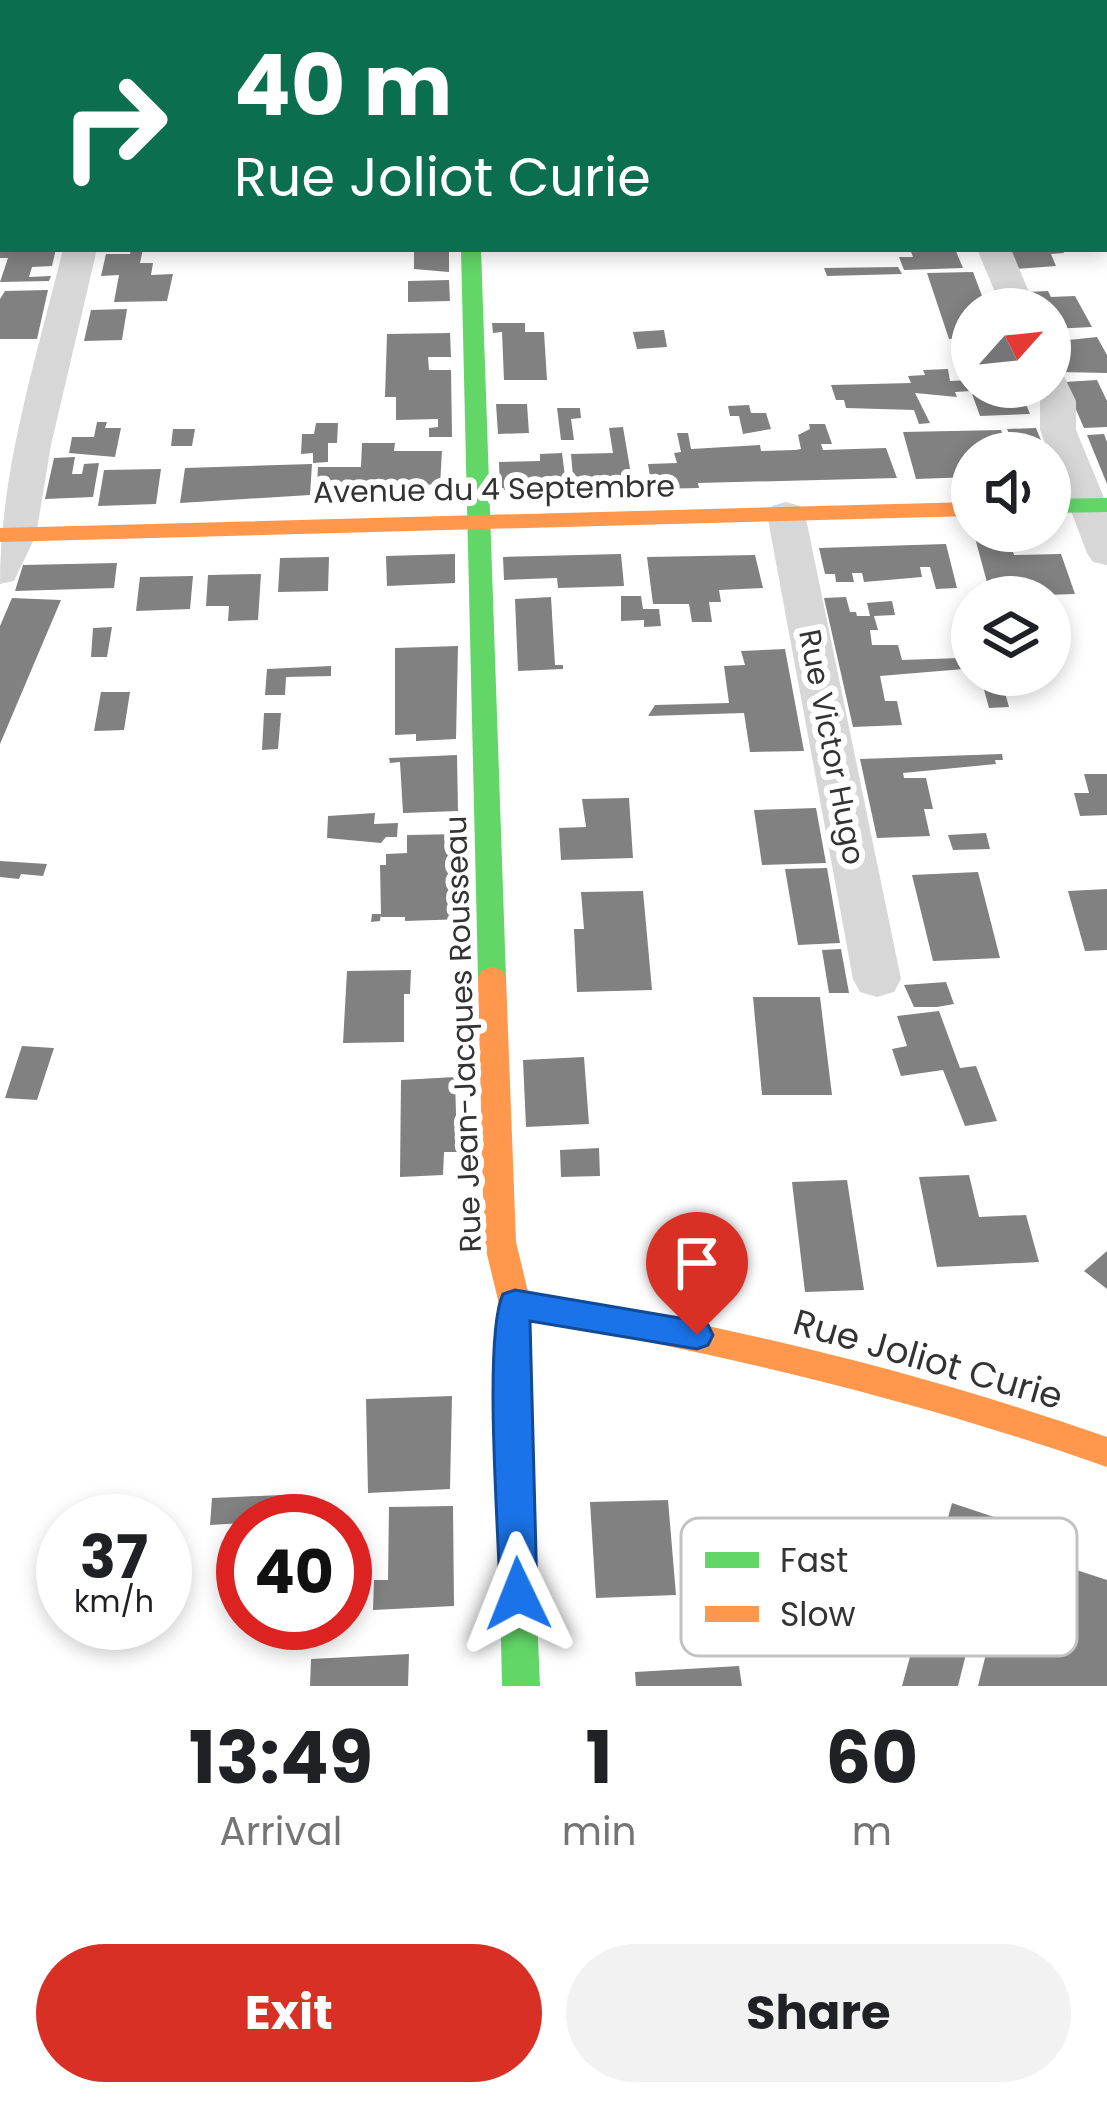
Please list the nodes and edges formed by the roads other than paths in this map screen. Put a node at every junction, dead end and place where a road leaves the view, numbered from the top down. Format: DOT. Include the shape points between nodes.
graph roads {
  1 [pos="79,252"];
  2 [pos="471,252"];
  3 [pos="995,252"];
  4 [pos="1010,288"];
  5 [pos="1058,408"];
  6 [pos="1098,505"];
  7 [pos="951,509"];
  8 [pos="786,514"];
  9 [pos="478,523"];
  10 [pos="9,535"];
  11 [pos="1107,553"];
  12 [pos="0,572"];
  13 [pos="877,979"];
  14 [pos="515,1304"];
  15 [pos="1107,1452"];
  16 [pos="521,1686"];
  1 -- 10 [label="street"];
  2 -- 9 [label="street, Rue Jean-Jacques Rousseau"];
  3 -- 4 [label="street"];
  5 -- 6 [label="street" via="1058,430"];
  6 -- 11 [label="street"];
  7 -- 8 [label="street, Avenue du 4 Septembre"];
  8 -- 9 [label="street, Avenue du 4 Septembre"];
  8 -- 13 [label="street, Rue Victor Hugo"];
  9 -- 10 [label="street, Avenue du 4 Septembre"];
  9 -- 14 [label="street, Rue Jean-Jacques Rousseau" via="500,1242"];
  10 -- 12 [label="street"];
  14 -- 15 [label="street, Rue Joliot Curie" via="795,1356"];
  14 -- 16 [label="street, Rue Jean-Jacques Rousseau"];
}
